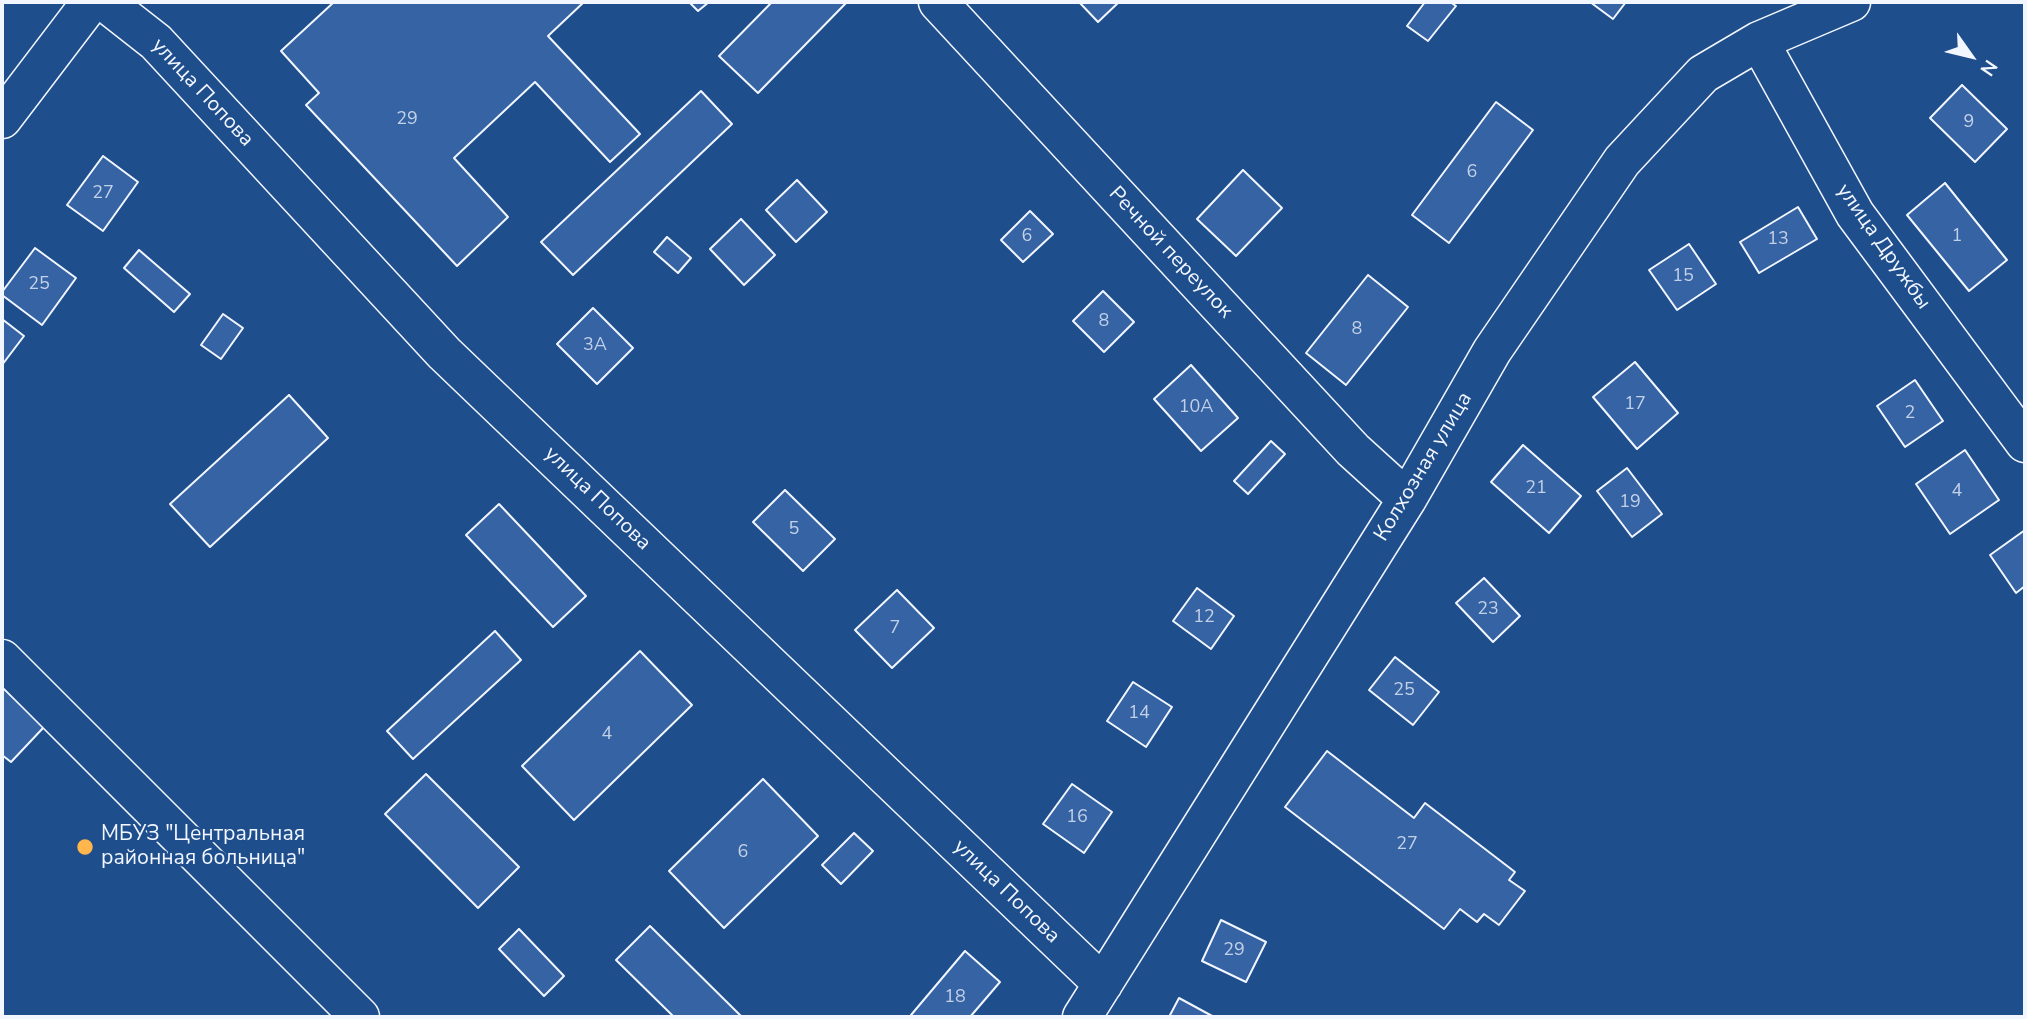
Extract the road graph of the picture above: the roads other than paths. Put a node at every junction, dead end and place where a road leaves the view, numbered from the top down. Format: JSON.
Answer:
{"nodes":[{"id":1,"x":91,"y":2,"type":"edge"},
{"id":2,"x":105,"y":2,"type":"edge"},
{"id":3,"x":938,"y":2,"type":"edge"},
{"id":4,"x":1851,"y":2,"type":"edge"},
{"id":5,"x":1759,"y":41,"type":"junction"},
{"id":6,"x":2,"y":119,"type":"edge"},
{"id":7,"x":2025,"y":443,"type":"edge"},
{"id":8,"x":1408,"y":499,"type":"junction"},
{"id":9,"x":2,"y":659,"type":"edge"},
{"id":10,"x":1103,"y":985,"type":"junction"},
{"id":11,"x":360,"y":1017,"type":"edge"},
{"id":12,"x":1082,"y":1017,"type":"edge"}],
"edges":[{"from":1,"to":6,"type":"street"},
{"from":2,"to":10,"type":"street","name":"улица Попова"},
{"from":3,"to":8,"type":"street","name":"Речной переулок"},
{"from":4,"to":5,"type":"street","name":"Колхозная улица"},
{"from":5,"to":7,"type":"street","name":"улица Дружбы"},
{"from":5,"to":8,"type":"street","name":"Колхозная улица"},
{"from":8,"to":10,"type":"street","name":"Колхозная улица"},
{"from":9,"to":11,"type":"street"},
{"from":10,"to":12,"type":"street","name":"Колхозная улица"}]}
